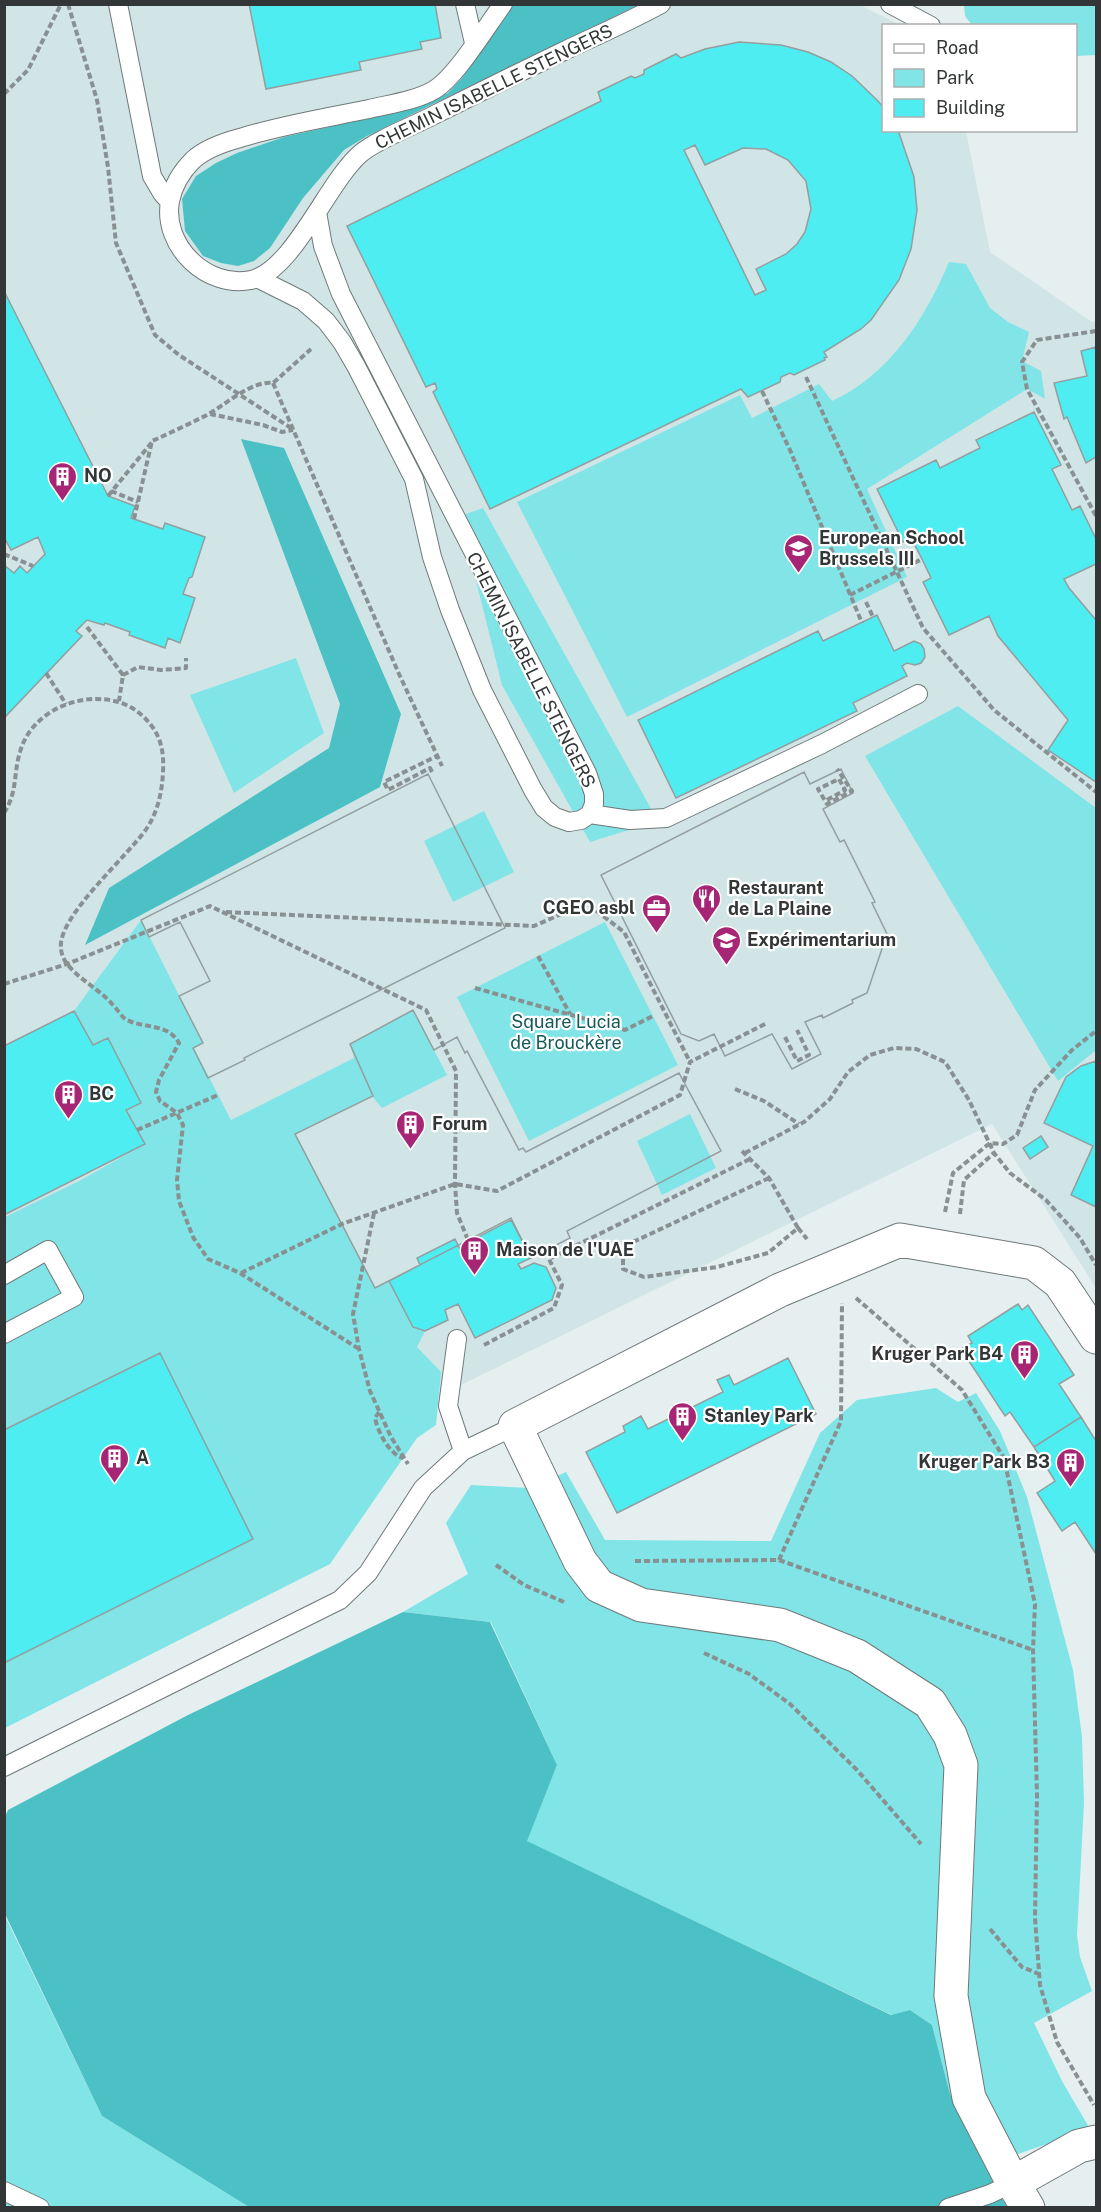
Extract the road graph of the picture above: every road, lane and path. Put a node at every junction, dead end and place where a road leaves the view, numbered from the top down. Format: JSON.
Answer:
{"nodes":[{"id":1,"x":60,"y":4,"type":"edge"},
{"id":2,"x":118,"y":4,"type":"edge"},
{"id":3,"x":465,"y":4,"type":"edge"},
{"id":4,"x":503,"y":4,"type":"edge"},
{"id":5,"x":661,"y":4,"type":"edge"},
{"id":6,"x":890,"y":4,"type":"edge"},
{"id":7,"x":927,"y":24,"type":"edge"},
{"id":8,"x":474,"y":43,"type":"junction"},
{"id":9,"x":4,"y":94,"type":"edge"},
{"id":10,"x":170,"y":202,"type":"junction"},
{"id":11,"x":317,"y":213,"type":"junction"},
{"id":12,"x":257,"y":278,"type":"junction"},
{"id":13,"x":1096,"y":331,"type":"edge"},
{"id":14,"x":314,"y":346,"type":"dead end"},
{"id":15,"x":806,"y":377,"type":"dead end"},
{"id":16,"x":273,"y":383,"type":"junction"},
{"id":17,"x":762,"y":391,"type":"dead end"},
{"id":18,"x":209,"y":414,"type":"junction"},
{"id":19,"x":294,"y":430,"type":"junction"},
{"id":20,"x":152,"y":441,"type":"junction"},
{"id":21,"x":111,"y":491,"type":"junction"},
{"id":22,"x":108,"y":495,"type":"dead end"},
{"id":23,"x":138,"y":502,"type":"junction"},
{"id":24,"x":1096,"y":516,"type":"edge"},
{"id":25,"x":134,"y":519,"type":"dead end"},
{"id":26,"x":4,"y":554,"type":"edge"},
{"id":27,"x":922,"y":559,"type":"dead end"},
{"id":28,"x":33,"y":566,"type":"dead end"},
{"id":29,"x":850,"y":595,"type":"junction"},
{"id":30,"x":866,"y":602,"type":"dead end"},
{"id":31,"x":873,"y":617,"type":"dead end"},
{"id":32,"x":862,"y":623,"type":"dead end"},
{"id":33,"x":87,"y":627,"type":"dead end"},
{"id":34,"x":186,"y":658,"type":"dead end"},
{"id":35,"x":46,"y":673,"type":"dead end"},
{"id":36,"x":123,"y":675,"type":"junction"},
{"id":37,"x":918,"y":694,"type":"dead end"},
{"id":38,"x":119,"y":701,"type":"junction"},
{"id":39,"x":66,"y":704,"type":"junction"},
{"id":40,"x":437,"y":756,"type":"junction"},
{"id":41,"x":442,"y":766,"type":"dead end"},
{"id":42,"x":838,"y":771,"type":"dead end"},
{"id":43,"x":432,"y":772,"type":"dead end"},
{"id":44,"x":1096,"y":792,"type":"edge"},
{"id":45,"x":826,"y":800,"type":"dead end"},
{"id":46,"x":4,"y":813,"type":"edge"},
{"id":47,"x":590,"y":814,"type":"junction"},
{"id":48,"x":222,"y":912,"type":"junction"},
{"id":49,"x":538,"y":956,"type":"dead end"},
{"id":50,"x":67,"y":964,"type":"junction"},
{"id":51,"x":4,"y":984,"type":"edge"},
{"id":52,"x":475,"y":988,"type":"dead end"},
{"id":53,"x":570,"y":1015,"type":"junction"},
{"id":54,"x":653,"y":1016,"type":"dead end"},
{"id":55,"x":766,"y":1023,"type":"dead end"},
{"id":56,"x":797,"y":1030,"type":"dead end"},
{"id":57,"x":1096,"y":1031,"type":"edge"},
{"id":58,"x":785,"y":1037,"type":"dead end"},
{"id":59,"x":690,"y":1062,"type":"junction"},
{"id":60,"x":735,"y":1089,"type":"dead end"},
{"id":61,"x":218,"y":1095,"type":"dead end"},
{"id":62,"x":177,"y":1113,"type":"junction"},
{"id":63,"x":800,"y":1125,"type":"junction"},
{"id":64,"x":137,"y":1130,"type":"dead end"},
{"id":65,"x":990,"y":1143,"type":"junction"},
{"id":66,"x":994,"y":1153,"type":"junction"},
{"id":67,"x":752,"y":1158,"type":"junction"},
{"id":68,"x":769,"y":1178,"type":"junction"},
{"id":69,"x":455,"y":1184,"type":"junction"},
{"id":70,"x":374,"y":1213,"type":"junction"},
{"id":71,"x":798,"y":1228,"type":"junction"},
{"id":72,"x":470,"y":1245,"type":"dead end"},
{"id":73,"x":947,"y":1249,"type":"junction"},
{"id":74,"x":1096,"y":1265,"type":"edge"},
{"id":75,"x":240,"y":1273,"type":"junction"},
{"id":76,"x":4,"y":1275,"type":"edge"},
{"id":77,"x":836,"y":1277,"type":"junction"},
{"id":78,"x":4,"y":1334,"type":"edge"},
{"id":79,"x":1096,"y":1337,"type":"edge"},
{"id":80,"x":457,"y":1339,"type":"dead end"},
{"id":81,"x":359,"y":1349,"type":"junction"},
{"id":82,"x":455,"y":1361,"type":"junction"},
{"id":83,"x":379,"y":1412,"type":"junction"},
{"id":84,"x":515,"y":1426,"type":"junction"},
{"id":85,"x":463,"y":1451,"type":"junction"},
{"id":86,"x":400,"y":1452,"type":"dead end"},
{"id":87,"x":404,"y":1458,"type":"dead end"},
{"id":88,"x":779,"y":1560,"type":"junction"},
{"id":89,"x":580,"y":1561,"type":"junction"},
{"id":90,"x":1033,"y":1650,"type":"junction"},
{"id":91,"x":701,"y":1652,"type":"dead end"},
{"id":92,"x":4,"y":1767,"type":"edge"},
{"id":93,"x":956,"y":1891,"type":"junction"},
{"id":94,"x":1039,"y":1974,"type":"junction"},
{"id":95,"x":1096,"y":2110,"type":"edge"},
{"id":96,"x":1096,"y":2142,"type":"edge"},
{"id":97,"x":4,"y":2191,"type":"edge"},
{"id":98,"x":1021,"y":2195,"type":"edge"},
{"id":99,"x":40,"y":2208,"type":"edge"},
{"id":100,"x":948,"y":2208,"type":"edge"}],
"edges":[{"from":1,"to":9,"type":"path"},
{"from":2,"to":10,"type":"lane"},
{"from":3,"to":8,"type":"lane"},
{"from":4,"to":8,"type":"lane","name":"CHEMIN ISABELLE STENGERS"},
{"from":5,"to":11,"type":"lane","name":"CHEMIN ISABELLE STENGERS"},
{"from":6,"to":7,"type":"lane"},
{"from":8,"to":10,"type":"lane","name":"CHEMIN ISABELLE STENGERS"},
{"from":10,"to":12,"type":"lane","name":"CHEMIN ISABELLE STENGERS"},
{"from":11,"to":12,"type":"lane","name":"CHEMIN ISABELLE STENGERS"},
{"from":11,"to":47,"type":"lane","name":"CHEMIN ISABELLE STENGERS"},
{"from":12,"to":47,"type":"lane","name":"CHEMIN ISABELLE STENGERS"},
{"from":13,"to":24,"type":"path"},
{"from":14,"to":16,"type":"path"},
{"from":15,"to":44,"type":"path"},
{"from":16,"to":18,"type":"path"},
{"from":16,"to":19,"type":"path"},
{"from":17,"to":29,"type":"path"},
{"from":18,"to":19,"type":"path"},
{"from":18,"to":20,"type":"path"},
{"from":19,"to":40,"type":"path"},
{"from":20,"to":21,"type":"path"},
{"from":20,"to":23,"type":"path"},
{"from":21,"to":22,"type":"path"},
{"from":21,"to":23,"type":"path"},
{"from":23,"to":25,"type":"path"},
{"from":26,"to":28,"type":"path"},
{"from":27,"to":29,"type":"path","bridge":true},
{"from":29,"to":32,"type":"path"},
{"from":30,"to":31,"type":"path"},
{"from":33,"to":36,"type":"path"},
{"from":34,"to":36,"type":"path"},
{"from":35,"to":39,"type":"path"},
{"from":36,"to":38,"type":"path"},
{"from":37,"to":47,"type":"lane"},
{"from":38,"to":39,"type":"path"},
{"from":38,"to":50,"type":"path"},
{"from":39,"to":46,"type":"path"},
{"from":40,"to":41,"type":"path"},
{"from":40,"to":43,"type":"path"},
{"from":42,"to":45,"type":"path"},
{"from":48,"to":50,"type":"path"},
{"from":48,"to":59,"type":"path"},
{"from":48,"to":69,"type":"path"},
{"from":49,"to":53,"type":"path"},
{"from":50,"to":51,"type":"path"},
{"from":50,"to":62,"type":"path"},
{"from":52,"to":53,"type":"path"},
{"from":53,"to":54,"type":"path"},
{"from":55,"to":59,"type":"path"},
{"from":56,"to":58,"type":"path"},
{"from":57,"to":65,"type":"path"},
{"from":59,"to":69,"type":"path"},
{"from":60,"to":63,"type":"path"},
{"from":61,"to":62,"type":"path"},
{"from":62,"to":64,"type":"path"},
{"from":62,"to":75,"type":"path"},
{"from":63,"to":65,"type":"path"},
{"from":63,"to":67,"type":"path"},
{"from":65,"to":66,"type":"path"},
{"from":65,"to":73,"type":"path"},
{"from":66,"to":73,"type":"path"},
{"from":66,"to":74,"type":"path"},
{"from":67,"to":68,"type":"path"},
{"from":67,"to":82,"type":"path"},
{"from":68,"to":71,"type":"path"},
{"from":68,"to":71,"type":"path"},
{"from":69,"to":70,"type":"path"},
{"from":69,"to":72,"type":"path"},
{"from":70,"to":75,"type":"path"},
{"from":70,"to":81,"type":"path"},
{"from":71,"to":77,"type":"path"},
{"from":73,"to":77,"type":"street"},
{"from":73,"to":79,"type":"street"},
{"from":75,"to":81,"type":"path"},
{"from":76,"to":78,"type":"lane"},
{"from":77,"to":84,"type":"street"},
{"from":77,"to":88,"type":"path"},
{"from":77,"to":90,"type":"path"},
{"from":80,"to":82,"type":"lane"},
{"from":81,"to":83,"type":"path"},
{"from":82,"to":85,"type":"lane"},
{"from":83,"to":86,"type":"path"},
{"from":83,"to":87,"type":"path"},
{"from":84,"to":85,"type":"lane"},
{"from":84,"to":89,"type":"street"},
{"from":85,"to":92,"type":"lane"},
{"from":88,"to":89,"type":"path"},
{"from":88,"to":90,"type":"path"},
{"from":89,"to":93,"type":"street"},
{"from":90,"to":94,"type":"path"},
{"from":91,"to":93,"type":"path"},
{"from":93,"to":94,"type":"path"},
{"from":93,"to":98,"type":"street"},
{"from":94,"to":95,"type":"path"},
{"from":96,"to":98,"type":"street"},
{"from":97,"to":99,"type":"lane"},
{"from":98,"to":100,"type":"lane"}]}
